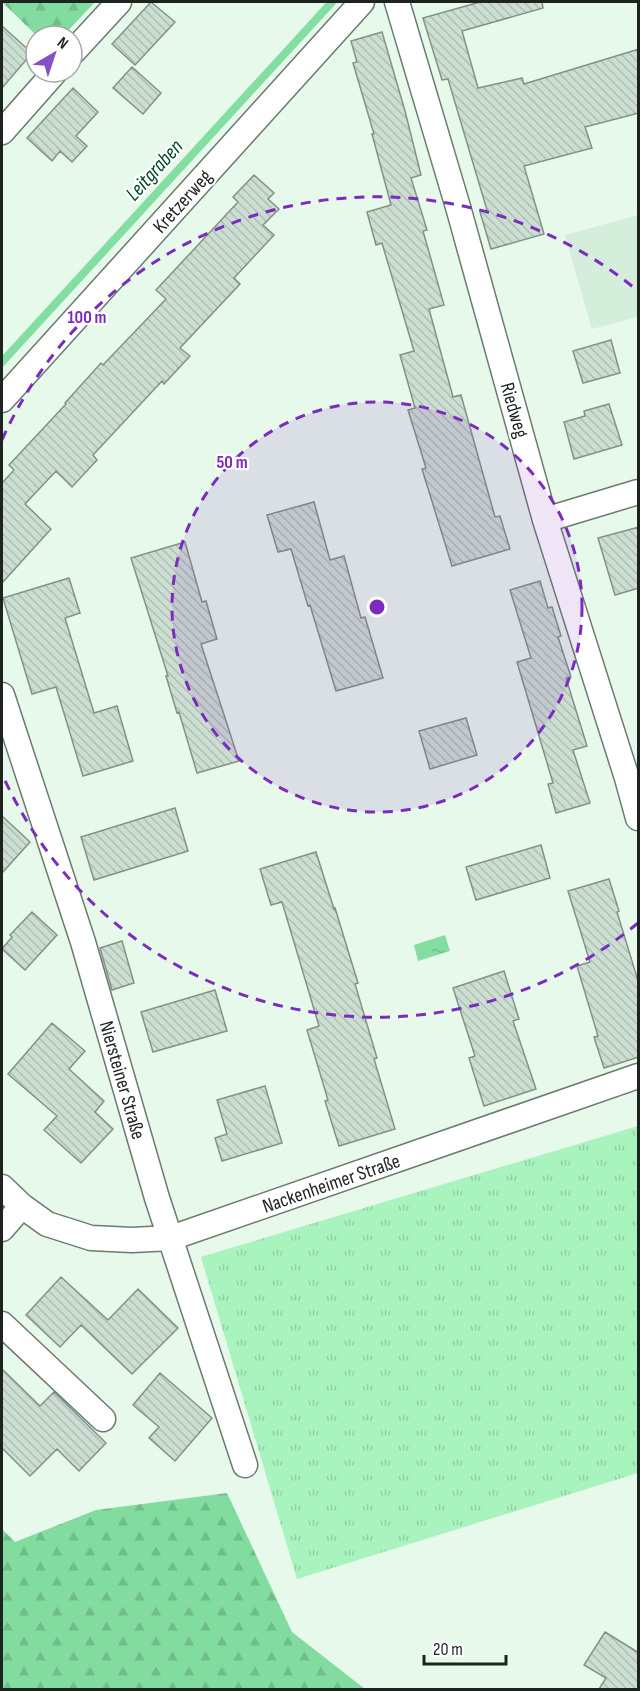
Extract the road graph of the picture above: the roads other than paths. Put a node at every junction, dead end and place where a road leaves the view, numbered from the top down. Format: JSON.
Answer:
{"nodes":[{"id":1,"x":119,"y":2,"type":"edge"},
{"id":2,"x":362,"y":2,"type":"edge"},
{"id":3,"x":397,"y":2,"type":"edge"},
{"id":4,"x":84,"y":40,"type":"edge"},
{"id":5,"x":44,"y":84,"type":"edge"},
{"id":6,"x":2,"y":132,"type":"edge"},
{"id":7,"x":2,"y":400,"type":"edge"},
{"id":8,"x":639,"y":492,"type":"edge"},
{"id":9,"x":545,"y":520,"type":"junction"},
{"id":10,"x":2,"y":695,"type":"edge"},
{"id":11,"x":633,"y":776,"type":"edge"},
{"id":12,"x":639,"y":818,"type":"edge"},
{"id":13,"x":639,"y":1076,"type":"edge"},
{"id":14,"x":2,"y":1187,"type":"edge"},
{"id":15,"x":22,"y":1206,"type":"junction"},
{"id":16,"x":2,"y":1229,"type":"edge"},
{"id":17,"x":171,"y":1238,"type":"junction"},
{"id":18,"x":2,"y":1324,"type":"edge"},
{"id":19,"x":103,"y":1419,"type":"dead end"},
{"id":20,"x":245,"y":1465,"type":"dead end"}],
"edges":[{"from":1,"to":4,"type":"street"},
{"from":2,"to":7,"type":"street","name":"Kretzerweg"},
{"from":3,"to":9,"type":"street","name":"Riedweg"},
{"from":5,"to":6,"type":"street"},
{"from":8,"to":9,"type":"street"},
{"from":9,"to":11,"type":"street","name":"Riedweg"},
{"from":10,"to":17,"type":"street","name":"Niersteiner Straße"},
{"from":11,"to":12,"type":"street","name":"Riedweg"},
{"from":13,"to":17,"type":"street","name":"Nackenheimer Straße"},
{"from":14,"to":15,"type":"street","name":"Nackenheimer Straße"},
{"from":15,"to":16,"type":"street"},
{"from":15,"to":17,"type":"street","name":"Nackenheimer Straße"},
{"from":17,"to":20,"type":"street","name":"Niersteiner Straße"},
{"from":18,"to":19,"type":"street"}]}
